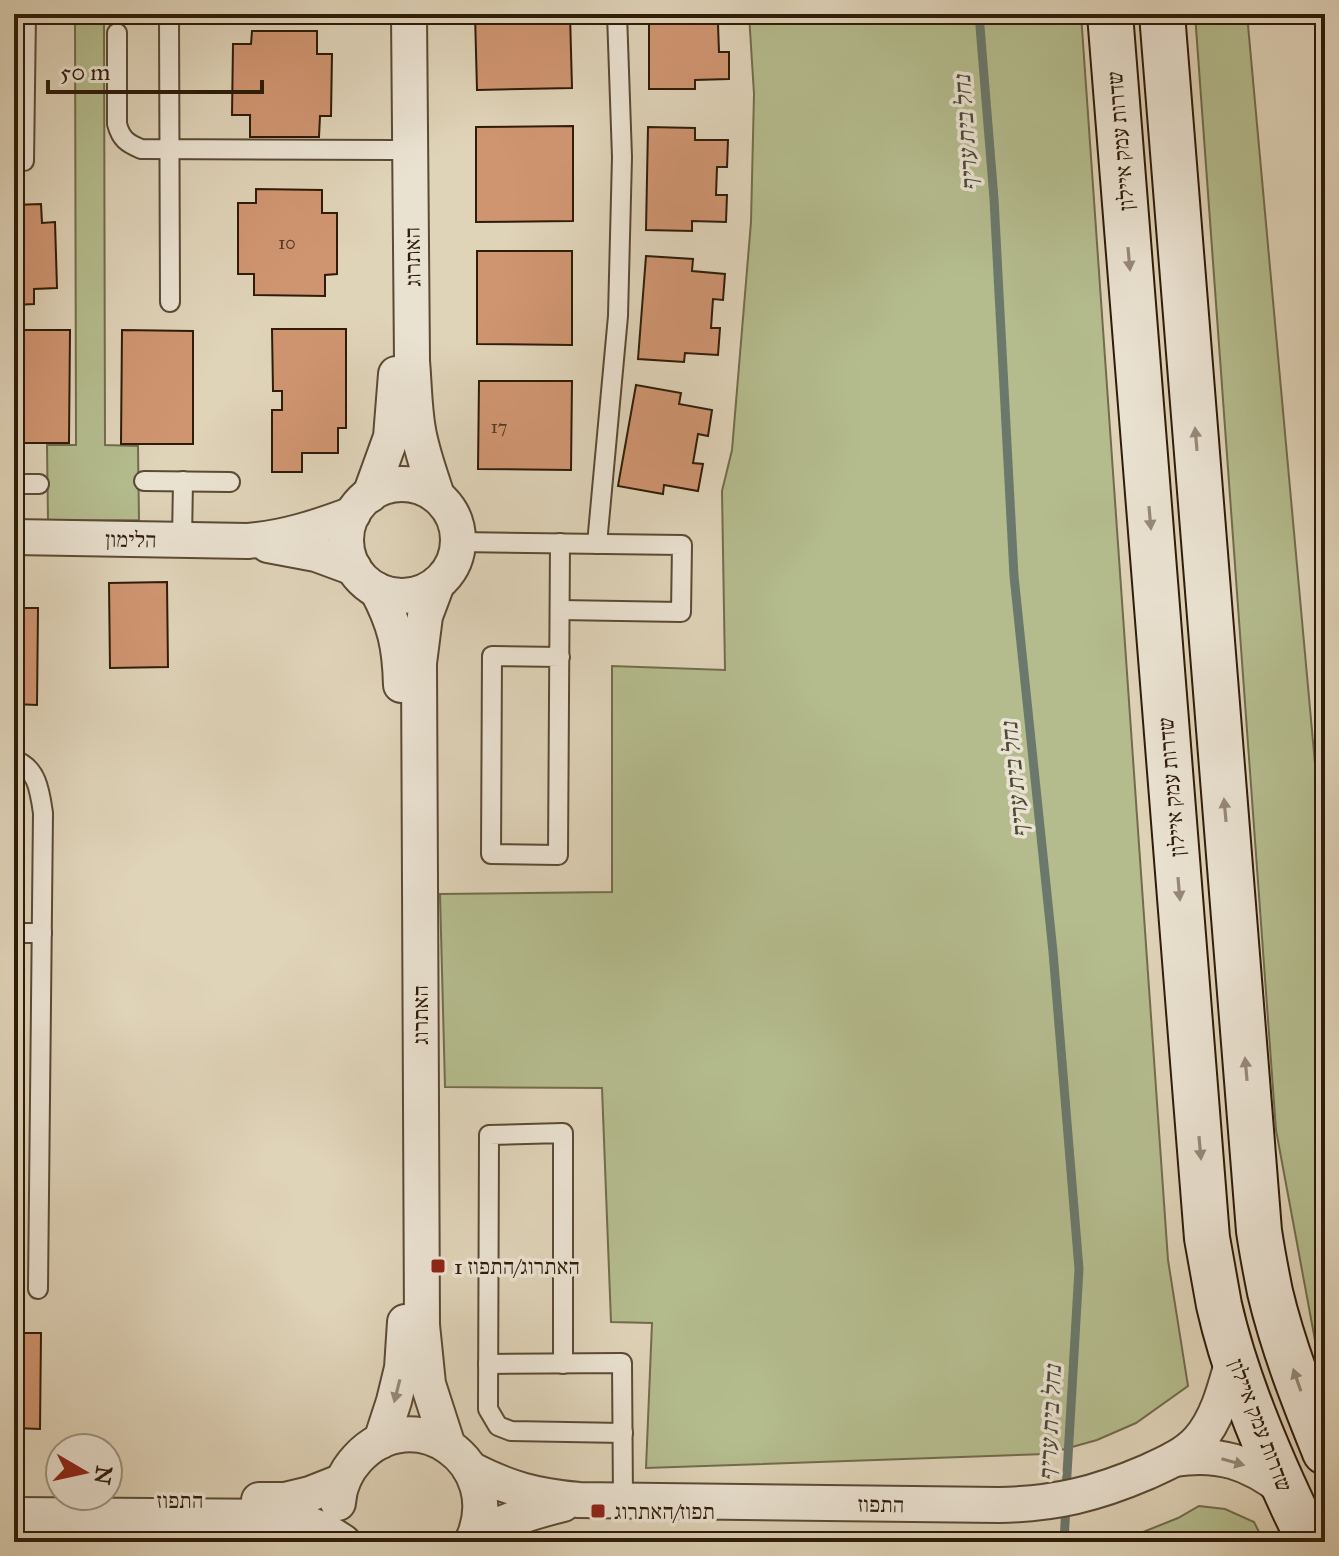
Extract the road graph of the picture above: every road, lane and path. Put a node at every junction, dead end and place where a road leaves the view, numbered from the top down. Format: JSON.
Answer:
{"nodes":[{"id":1,"x":26,"y":14,"type":"edge"},
{"id":2,"x":169,"y":14,"type":"edge"},
{"id":3,"x":392,"y":14,"type":"edge"},
{"id":4,"x":409,"y":14,"type":"edge"},
{"id":5,"x":617,"y":14,"type":"edge"},
{"id":6,"x":1110,"y":14,"type":"edge"},
{"id":7,"x":1162,"y":14,"type":"edge"},
{"id":8,"x":117,"y":33,"type":"dead end"},
{"id":9,"x":20,"y":37,"type":"edge"},
{"id":10,"x":170,"y":149,"type":"junction"},
{"id":11,"x":394,"y":150,"type":"junction"},
{"id":12,"x":24,"y":161,"type":"dead end"},
{"id":13,"x":170,"y":302,"type":"dead end"},
{"id":14,"x":144,"y":481,"type":"dead end"},
{"id":15,"x":183,"y":481,"type":"junction"},
{"id":16,"x":230,"y":482,"type":"dead end"},
{"id":17,"x":14,"y":484,"type":"edge"},
{"id":18,"x":39,"y":484,"type":"dead end"},
{"id":19,"x":437,"y":496,"type":"junction"},
{"id":20,"x":362,"y":504,"type":"junction"},
{"id":21,"x":14,"y":537,"type":"edge"},
{"id":22,"x":182,"y":540,"type":"junction"},
{"id":23,"x":248,"y":541,"type":"junction"},
{"id":24,"x":458,"y":542,"type":"junction"},
{"id":25,"x":560,"y":543,"type":"junction"},
{"id":26,"x":597,"y":544,"type":"junction"},
{"id":27,"x":366,"y":579,"type":"junction"},
{"id":28,"x":437,"y":584,"type":"junction"},
{"id":29,"x":560,"y":610,"type":"junction"},
{"id":30,"x":560,"y":657,"type":"junction"},
{"id":31,"x":14,"y":760,"type":"edge"},
{"id":32,"x":14,"y":933,"type":"edge"},
{"id":33,"x":42,"y":933,"type":"junction"},
{"id":34,"x":38,"y":1289,"type":"dead end"},
{"id":35,"x":1234,"y":1356,"type":"junction"},
{"id":36,"x":488,"y":1364,"type":"junction"},
{"id":37,"x":563,"y":1364,"type":"junction"},
{"id":38,"x":623,"y":1433,"type":"junction"},
{"id":39,"x":381,"y":1441,"type":"junction"},
{"id":40,"x":1325,"y":1452,"type":"edge"},
{"id":41,"x":459,"y":1458,"type":"junction"},
{"id":42,"x":1168,"y":1462,"type":"junction"},
{"id":43,"x":343,"y":1481,"type":"junction"},
{"id":44,"x":1285,"y":1490,"type":"junction"},
{"id":45,"x":14,"y":1500,"type":"edge"},
{"id":46,"x":579,"y":1500,"type":"junction"},
{"id":47,"x":623,"y":1500,"type":"junction"},
{"id":48,"x":14,"y":1515,"type":"edge"},
{"id":49,"x":185,"y":1529,"type":"edge"},
{"id":50,"x":473,"y":1540,"type":"edge"},
{"id":51,"x":345,"y":1542,"type":"edge"},
{"id":52,"x":1310,"y":1542,"type":"edge"}],
"edges":[{"from":1,"to":9,"type":"lane"},
{"from":2,"to":10,"type":"lane"},
{"from":3,"to":11,"type":"street","name":"האתרוג"},
{"from":4,"to":19,"type":"street","name":"האתרוג"},
{"from":5,"to":26,"type":"lane"},
{"from":6,"to":35,"type":"main road","name":"שדרות עמק איילון","one_way":true},
{"from":40,"to":7,"type":"main road","one_way":true},
{"from":8,"to":10,"type":"lane"},
{"from":9,"to":12,"type":"lane"},
{"from":10,"to":11,"type":"lane"},
{"from":10,"to":13,"type":"lane"},
{"from":11,"to":20,"type":"street","name":"האתרוג"},
{"from":14,"to":15,"type":"lane"},
{"from":15,"to":16,"type":"lane"},
{"from":15,"to":22,"type":"lane"},
{"from":17,"to":18,"type":"lane"},
{"from":19,"to":20,"type":"street"},
{"from":19,"to":24,"type":"street"},
{"from":20,"to":23,"type":"street","name":"הלימון"},
{"from":20,"to":27,"type":"street"},
{"from":21,"to":22,"type":"street","name":"הלימון"},
{"from":22,"to":23,"type":"street","name":"הלימון"},
{"from":23,"to":27,"type":"street","name":"הלימון"},
{"from":24,"to":25,"type":"lane"},
{"from":24,"to":28,"type":"street"},
{"from":25,"to":26,"type":"lane"},
{"from":25,"to":29,"type":"lane"},
{"from":26,"to":29,"type":"lane"},
{"from":27,"to":28,"type":"street"},
{"from":27,"to":39,"type":"street","name":"האתרוג","one_way":true},
{"from":28,"to":41,"type":"street","name":"האתרוג"},
{"from":29,"to":30,"type":"lane"},
{"from":30,"to":30,"type":"lane"},
{"from":31,"to":33,"type":"lane"},
{"from":32,"to":33,"type":"lane"},
{"from":33,"to":34,"type":"lane"},
{"from":35,"to":42,"type":"street","name":"התפוז"},
{"from":35,"to":44,"type":"main road","name":"שדרות עמק איילון"},
{"from":36,"to":37,"type":"lane"},
{"from":36,"to":37,"type":"lane"},
{"from":36,"to":38,"type":"lane"},
{"from":37,"to":38,"type":"lane"},
{"from":38,"to":47,"type":"lane"},
{"from":39,"to":41,"type":"street","name":"התפוז"},
{"from":39,"to":43,"type":"street"},
{"from":41,"to":46,"type":"street","name":"התפוז"},
{"from":41,"to":50,"type":"street","name":"האתרוג"},
{"from":42,"to":44,"type":"street","name":"התפוז","one_way":true},
{"from":42,"to":47,"type":"street","name":"התפוז"},
{"from":43,"to":45,"type":"street","name":"התפוז"},
{"from":43,"to":51,"type":"street"},
{"from":44,"to":52,"type":"main road","name":"שדרות עמק איילון"},
{"from":46,"to":47,"type":"street","name":"התפוז"},
{"from":46,"to":50,"type":"street","name":"התפוז"},
{"from":48,"to":49,"type":"street","name":"התפוז"},
{"from":49,"to":51,"type":"street","name":"התפוז"}]}
